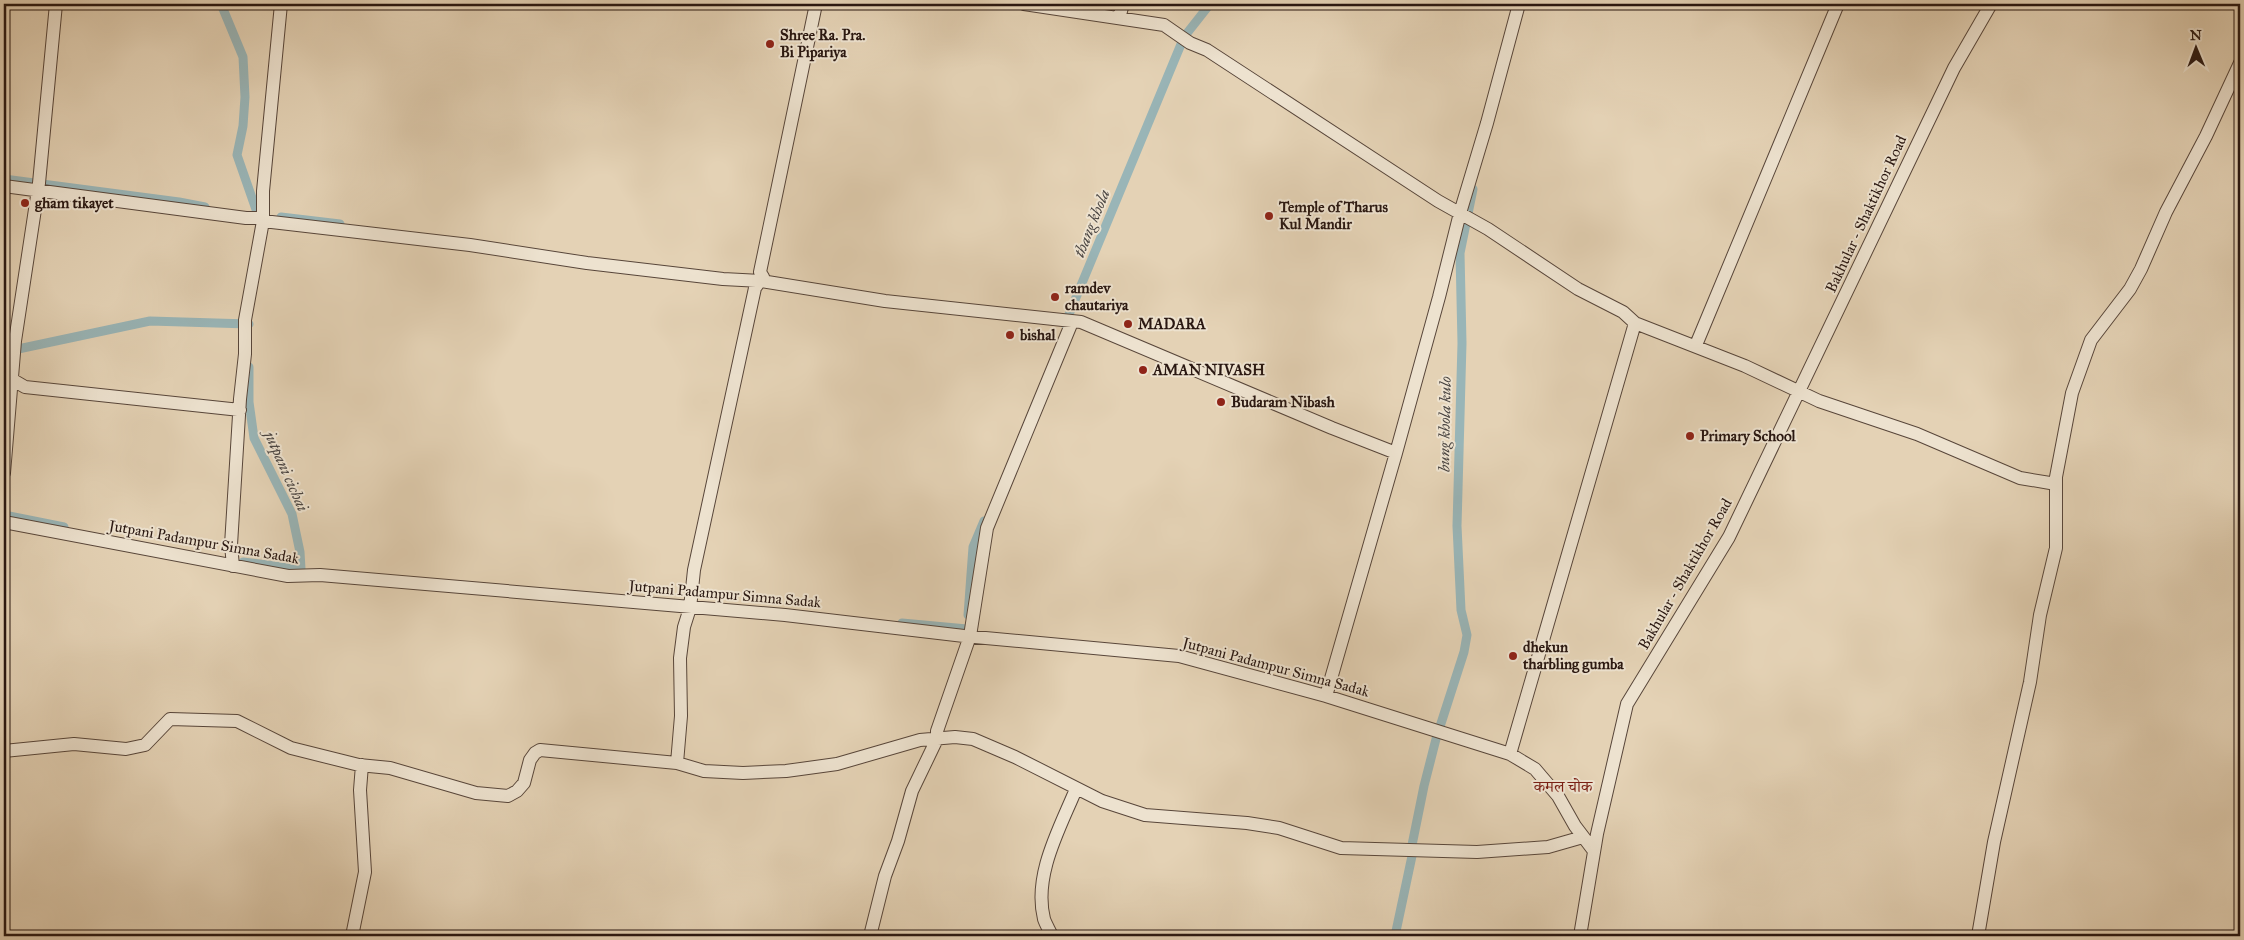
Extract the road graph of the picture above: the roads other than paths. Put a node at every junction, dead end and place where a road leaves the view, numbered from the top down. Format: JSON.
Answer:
{"nodes":[{"id":1,"x":56,"y":4,"type":"edge"},
{"id":2,"x":281,"y":4,"type":"edge"},
{"id":3,"x":816,"y":4,"type":"edge"},
{"id":4,"x":1024,"y":4,"type":"edge"},
{"id":5,"x":1124,"y":4,"type":"edge"},
{"id":6,"x":1519,"y":4,"type":"edge"},
{"id":7,"x":1838,"y":4,"type":"edge"},
{"id":8,"x":1991,"y":4,"type":"edge"},
{"id":9,"x":1119,"y":18,"type":"junction"},
{"id":10,"x":2240,"y":64,"type":"edge"},
{"id":11,"x":4,"y":186,"type":"edge"},
{"id":12,"x":37,"y":190,"type":"junction"},
{"id":13,"x":1465,"y":215,"type":"junction"},
{"id":14,"x":263,"y":217,"type":"junction"},
{"id":15,"x":761,"y":279,"type":"junction"},
{"id":16,"x":1066,"y":321,"type":"junction"},
{"id":17,"x":1635,"y":323,"type":"junction"},
{"id":18,"x":1696,"y":345,"type":"junction"},
{"id":19,"x":13,"y":380,"type":"junction"},
{"id":20,"x":1799,"y":393,"type":"junction"},
{"id":21,"x":240,"y":410,"type":"junction"},
{"id":22,"x":1396,"y":453,"type":"junction"},
{"id":23,"x":4,"y":473,"type":"edge"},
{"id":24,"x":2056,"y":484,"type":"junction"},
{"id":25,"x":4,"y":519,"type":"edge"},
{"id":26,"x":233,"y":566,"type":"junction"},
{"id":27,"x":691,"y":602,"type":"junction"},
{"id":28,"x":970,"y":636,"type":"junction"},
{"id":29,"x":1326,"y":696,"type":"junction"},
{"id":30,"x":936,"y":739,"type":"junction"},
{"id":31,"x":4,"y":751,"type":"edge"},
{"id":32,"x":1510,"y":754,"type":"junction"},
{"id":33,"x":677,"y":763,"type":"junction"},
{"id":34,"x":362,"y":765,"type":"junction"},
{"id":35,"x":1076,"y":789,"type":"junction"},
{"id":36,"x":1583,"y":837,"type":"junction"},
{"id":37,"x":1594,"y":851,"type":"junction"},
{"id":38,"x":352,"y":936,"type":"edge"},
{"id":39,"x":870,"y":936,"type":"edge"},
{"id":40,"x":1052,"y":936,"type":"edge"},
{"id":41,"x":1580,"y":936,"type":"edge"},
{"id":42,"x":1978,"y":936,"type":"edge"}],
"edges":[{"from":1,"to":12,"type":"street"},
{"from":2,"to":14,"type":"street"},
{"from":3,"to":15,"type":"street"},
{"from":4,"to":9,"type":"street"},
{"from":5,"to":9,"type":"street"},
{"from":6,"to":13,"type":"street"},
{"from":7,"to":18,"type":"street"},
{"from":8,"to":20,"type":"street","name":"Bakhular - Shaktikhor Road"},
{"from":9,"to":13,"type":"street"},
{"from":10,"to":24,"type":"street"},
{"from":11,"to":12,"type":"street"},
{"from":12,"to":14,"type":"street"},
{"from":12,"to":19,"type":"street"},
{"from":13,"to":17,"type":"street"},
{"from":13,"to":22,"type":"street"},
{"from":14,"to":15,"type":"street"},
{"from":14,"to":21,"type":"street"},
{"from":15,"to":16,"type":"street"},
{"from":15,"to":27,"type":"street"},
{"from":16,"to":22,"type":"street"},
{"from":16,"to":28,"type":"street"},
{"from":17,"to":18,"type":"street"},
{"from":17,"to":32,"type":"street"},
{"from":18,"to":20,"type":"street"},
{"from":19,"to":21,"type":"street"},
{"from":19,"to":23,"type":"street"},
{"from":20,"to":24,"type":"street"},
{"from":20,"to":37,"type":"street","name":"Bakhular - Shaktikhor Road"},
{"from":21,"to":26,"type":"street"},
{"from":22,"to":29,"type":"street"},
{"from":24,"to":42,"type":"street"},
{"from":25,"to":26,"type":"street","name":"Jutpani Padampur Simna Sadak"},
{"from":26,"to":27,"type":"street","name":"Jutpani Padampur Simna Sadak"},
{"from":27,"to":28,"type":"street","name":"Jutpani Padampur Simna Sadak"},
{"from":27,"to":33,"type":"street"},
{"from":28,"to":29,"type":"street","name":"Jutpani Padampur Simna Sadak"},
{"from":28,"to":30,"type":"street"},
{"from":29,"to":32,"type":"street","name":"Jutpani Padampur Simna Sadak"},
{"from":30,"to":33,"type":"street"},
{"from":30,"to":35,"type":"street"},
{"from":30,"to":39,"type":"street"},
{"from":31,"to":34,"type":"street"},
{"from":32,"to":36,"type":"street","name":"Jutpani Padampur Simna Sadak"},
{"from":33,"to":34,"type":"street"},
{"from":34,"to":38,"type":"street"},
{"from":35,"to":36,"type":"street"},
{"from":35,"to":40,"type":"street"},
{"from":36,"to":37,"type":"street","name":"Jutpani Padampur Simna Sadak"},
{"from":37,"to":41,"type":"street","name":"Bakhular - Shaktikhor Road"}]}
